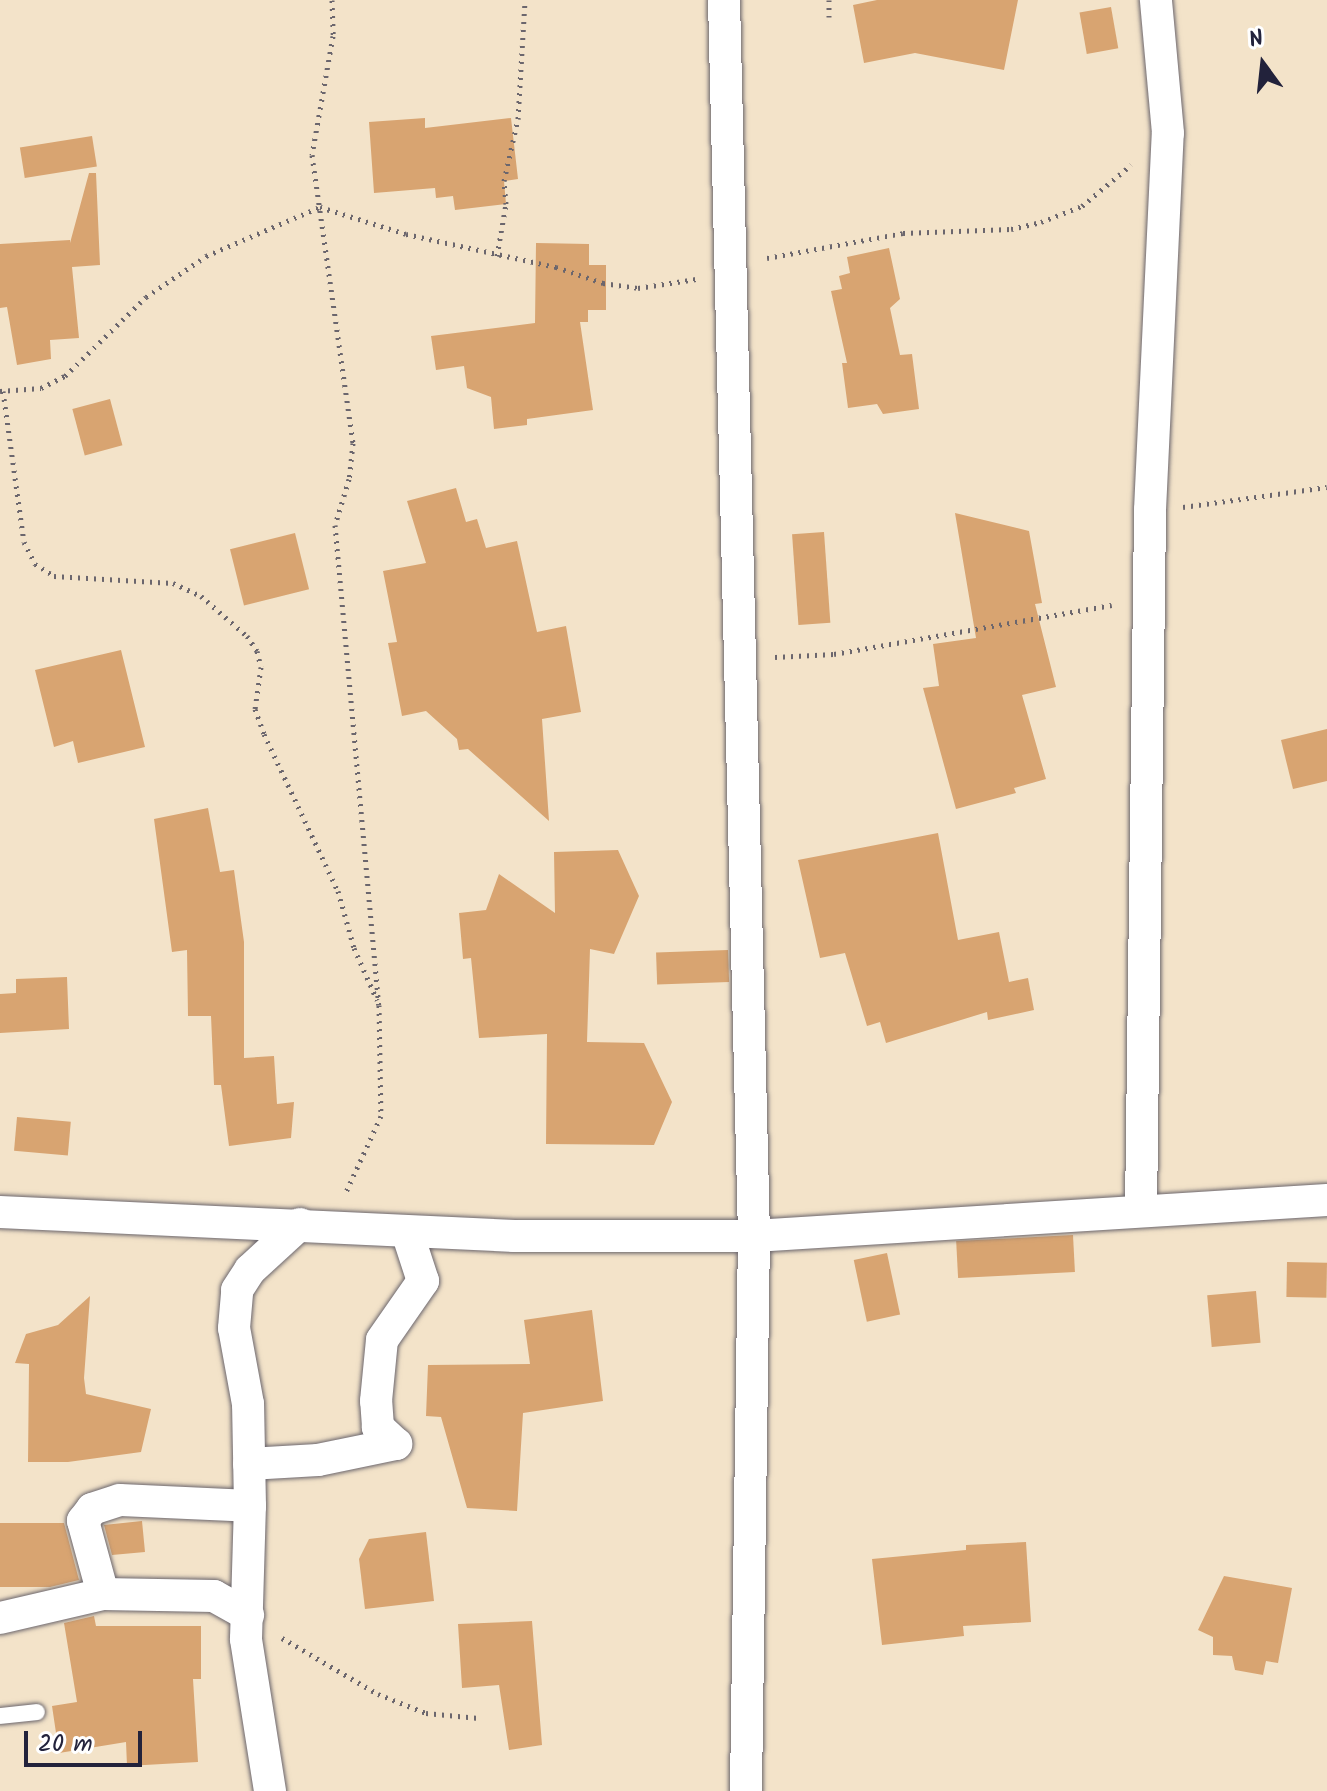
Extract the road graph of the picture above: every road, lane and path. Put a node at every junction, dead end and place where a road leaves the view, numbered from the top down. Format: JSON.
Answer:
{"nodes":[{"id":1,"x":332,"y":0,"type":"edge"},
{"id":2,"x":525,"y":0,"type":"edge"},
{"id":3,"x":724,"y":0,"type":"edge"},
{"id":4,"x":829,"y":0,"type":"edge"},
{"id":5,"x":1156,"y":0,"type":"edge"},
{"id":6,"x":829,"y":17,"type":"dead end"},
{"id":7,"x":1168,"y":133,"type":"junction"},
{"id":8,"x":320,"y":207,"type":"junction"},
{"id":9,"x":497,"y":256,"type":"junction"},
{"id":10,"x":733,"y":271,"type":"junction"},
{"id":11,"x":1,"y":391,"type":"edge"},
{"id":12,"x":1327,"y":487,"type":"edge"},
{"id":13,"x":1150,"y":510,"type":"junction"},
{"id":14,"x":1149,"y":600,"type":"junction"},
{"id":15,"x":742,"y":659,"type":"junction"},
{"id":16,"x":379,"y":1005,"type":"junction"},
{"id":17,"x":1327,"y":1200,"type":"edge"},
{"id":18,"x":1141,"y":1211,"type":"junction"},
{"id":19,"x":0,"y":1212,"type":"edge"},
{"id":20,"x":316,"y":1225,"type":"junction"},
{"id":21,"x":407,"y":1232,"type":"junction"},
{"id":22,"x":754,"y":1236,"type":"junction"},
{"id":23,"x":249,"y":1464,"type":"junction"},
{"id":24,"x":250,"y":1506,"type":"junction"},
{"id":25,"x":103,"y":1594,"type":"junction"},
{"id":26,"x":248,"y":1615,"type":"junction"},
{"id":27,"x":0,"y":1618,"type":"edge"},
{"id":28,"x":37,"y":1712,"type":"dead end"},
{"id":29,"x":0,"y":1716,"type":"edge"},
{"id":30,"x":479,"y":1718,"type":"dead end"},
{"id":31,"x":270,"y":1791,"type":"edge"},
{"id":32,"x":746,"y":1791,"type":"edge"}],
"edges":[{"from":1,"to":8,"type":"path"},
{"from":2,"to":9,"type":"path"},
{"from":3,"to":10,"type":"street"},
{"from":4,"to":6,"type":"path"},
{"from":5,"to":7,"type":"street"},
{"from":7,"to":10,"type":"path"},
{"from":7,"to":13,"type":"street"},
{"from":8,"to":9,"type":"path"},
{"from":8,"to":11,"type":"path"},
{"from":8,"to":16,"type":"path"},
{"from":9,"to":10,"type":"path"},
{"from":10,"to":15,"type":"street"},
{"from":11,"to":16,"type":"path"},
{"from":12,"to":13,"type":"path"},
{"from":13,"to":14,"type":"street"},
{"from":14,"to":15,"type":"path"},
{"from":14,"to":18,"type":"street"},
{"from":15,"to":22,"type":"street"},
{"from":16,"to":20,"type":"path"},
{"from":17,"to":18,"type":"street"},
{"from":18,"to":22,"type":"street"},
{"from":19,"to":20,"type":"street"},
{"from":20,"to":21,"type":"street"},
{"from":20,"to":23,"type":"street"},
{"from":21,"to":22,"type":"street"},
{"from":21,"to":23,"type":"street"},
{"from":22,"to":32,"type":"street"},
{"from":23,"to":24,"type":"street"},
{"from":24,"to":25,"type":"street"},
{"from":24,"to":26,"type":"street"},
{"from":25,"to":26,"type":"street"},
{"from":25,"to":27,"type":"street"},
{"from":26,"to":30,"type":"path"},
{"from":26,"to":31,"type":"street"},
{"from":28,"to":29,"type":"lane"}]}
